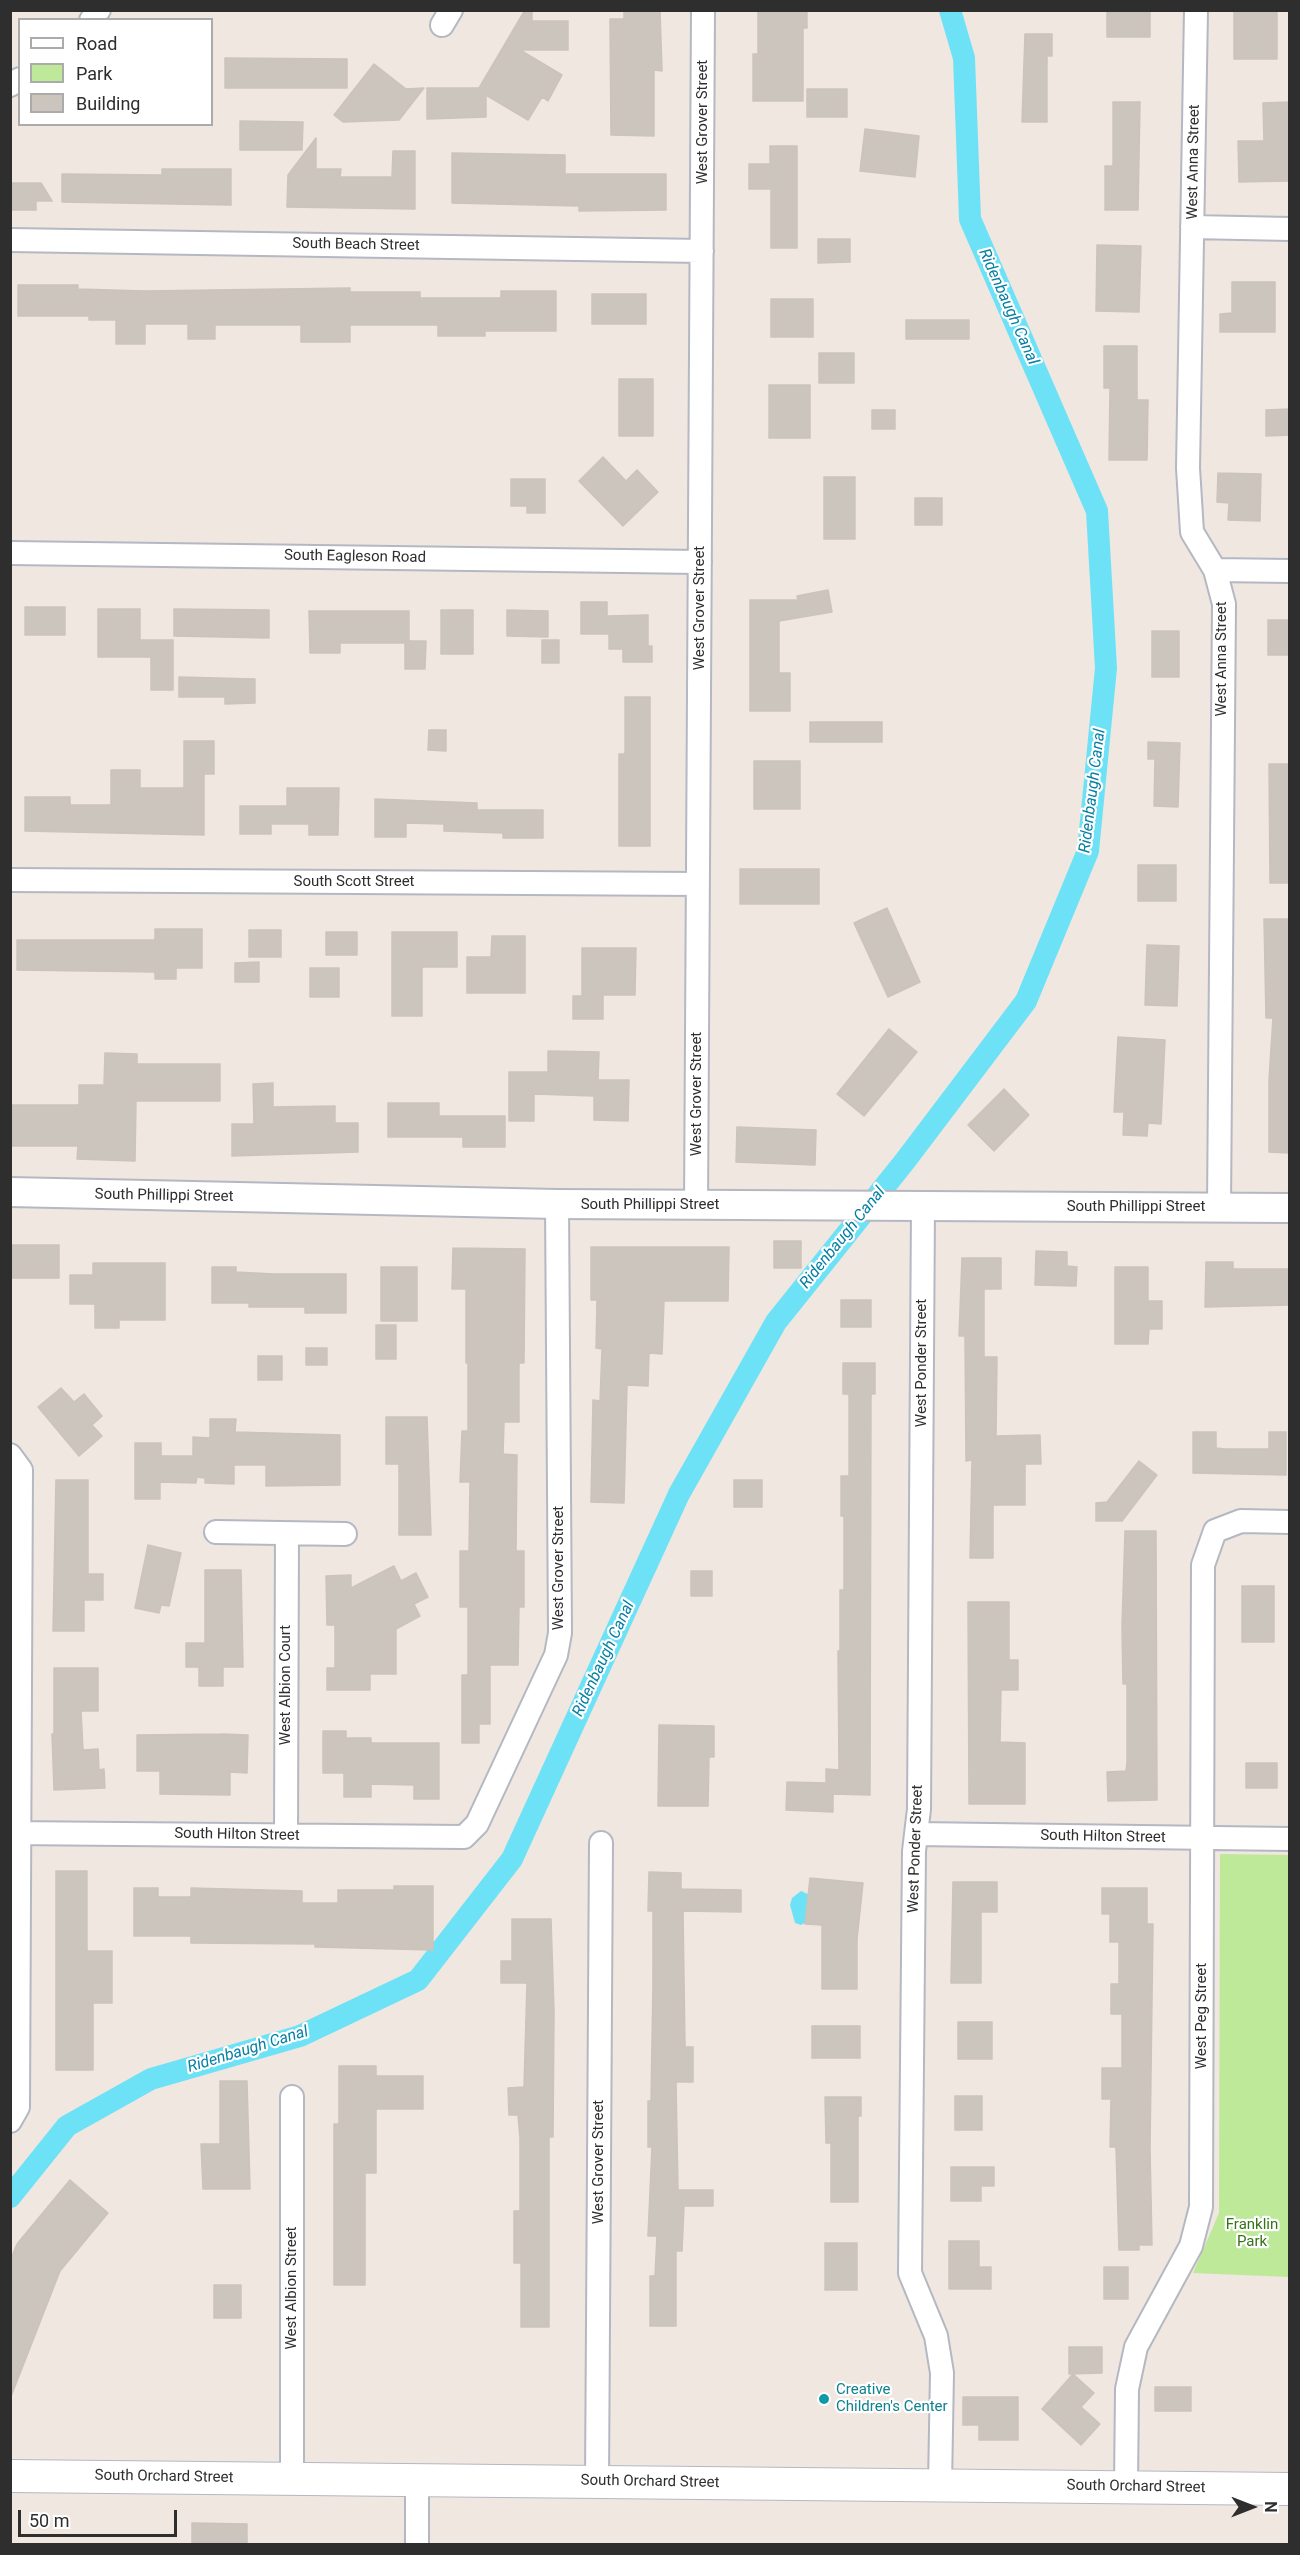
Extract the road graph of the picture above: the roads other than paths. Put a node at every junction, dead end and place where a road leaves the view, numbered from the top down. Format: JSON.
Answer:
{"nodes":[{"id":1,"x":703,"y":10,"type":"edge"},
{"id":2,"x":1196,"y":10,"type":"edge"},
{"id":3,"x":1192,"y":227,"type":"junction"},
{"id":4,"x":1290,"y":229,"type":"edge"},
{"id":5,"x":10,"y":240,"type":"edge"},
{"id":6,"x":702,"y":251,"type":"junction"},
{"id":7,"x":10,"y":552,"type":"edge"},
{"id":8,"x":700,"y":562,"type":"junction"},
{"id":9,"x":1215,"y":570,"type":"junction"},
{"id":10,"x":1290,"y":571,"type":"edge"},
{"id":11,"x":10,"y":880,"type":"edge"},
{"id":12,"x":698,"y":884,"type":"junction"},
{"id":13,"x":10,"y":1192,"type":"edge"},
{"id":14,"x":557,"y":1204,"type":"junction"},
{"id":15,"x":696,"y":1205,"type":"junction"},
{"id":16,"x":1219,"y":1206,"type":"junction"},
{"id":17,"x":923,"y":1207,"type":"junction"},
{"id":18,"x":1290,"y":1208,"type":"edge"},
{"id":19,"x":10,"y":1455,"type":"edge"},
{"id":20,"x":1290,"y":1522,"type":"edge"},
{"id":21,"x":216,"y":1533,"type":"dead end"},
{"id":22,"x":345,"y":1533,"type":"dead end"},
{"id":23,"x":287,"y":1534,"type":"junction"},
{"id":24,"x":15,"y":1833,"type":"edge"},
{"id":25,"x":916,"y":1834,"type":"junction"},
{"id":26,"x":286,"y":1835,"type":"junction"},
{"id":27,"x":464,"y":1837,"type":"joint"},
{"id":28,"x":1202,"y":1838,"type":"junction"},
{"id":29,"x":1290,"y":1839,"type":"edge"},
{"id":30,"x":601,"y":1843,"type":"dead end"},
{"id":31,"x":292,"y":2097,"type":"dead end"},
{"id":32,"x":10,"y":2121,"type":"edge"},
{"id":33,"x":10,"y":2476,"type":"edge"},
{"id":34,"x":292,"y":2478,"type":"junction"},
{"id":35,"x":417,"y":2480,"type":"junction"},
{"id":36,"x":597,"y":2482,"type":"junction"},
{"id":37,"x":940,"y":2485,"type":"junction"},
{"id":38,"x":1126,"y":2487,"type":"junction"},
{"id":39,"x":1290,"y":2489,"type":"edge"},
{"id":40,"x":417,"y":2544,"type":"edge"}],
"edges":[{"from":1,"to":6,"type":"street","name":"West Grover Street"},
{"from":2,"to":3,"type":"street","name":"West Anna Street"},
{"from":3,"to":4,"type":"street"},
{"from":3,"to":9,"type":"street","name":"West Anna Street"},
{"from":5,"to":6,"type":"street","name":"South Beach Street"},
{"from":6,"to":8,"type":"street","name":"West Grover Street"},
{"from":7,"to":8,"type":"street","name":"South Eagleson Road"},
{"from":8,"to":12,"type":"street","name":"West Grover Street"},
{"from":9,"to":10,"type":"street"},
{"from":9,"to":16,"type":"street","name":"West Anna Street"},
{"from":11,"to":12,"type":"street","name":"South Scott Street"},
{"from":12,"to":15,"type":"street","name":"West Grover Street"},
{"from":13,"to":14,"type":"street","name":"South Phillippi Street"},
{"from":14,"to":15,"type":"street","name":"South Phillippi Street"},
{"from":14,"to":27,"type":"street","name":"West Grover Street"},
{"from":15,"to":17,"type":"street","name":"South Phillippi Street"},
{"from":16,"to":17,"type":"street","name":"South Phillippi Street"},
{"from":16,"to":18,"type":"street","name":"South Phillippi Street"},
{"from":17,"to":25,"type":"street","name":"West Ponder Street"},
{"from":19,"to":24,"type":"street"},
{"from":20,"to":28,"type":"street","name":"West Peg Street"},
{"from":21,"to":23,"type":"street"},
{"from":22,"to":23,"type":"street"},
{"from":23,"to":26,"type":"street","name":"West Albion Court"},
{"from":24,"to":26,"type":"street","name":"South Hilton Street"},
{"from":24,"to":32,"type":"street"},
{"from":25,"to":28,"type":"street","name":"South Hilton Street"},
{"from":25,"to":37,"type":"street","name":"West Ponder Street"},
{"from":26,"to":27,"type":"street","name":"South Hilton Street"},
{"from":28,"to":29,"type":"street","name":"South Hilton Street"},
{"from":28,"to":38,"type":"street","name":"West Peg Street"},
{"from":30,"to":36,"type":"street","name":"West Grover Street"},
{"from":31,"to":34,"type":"street","name":"West Albion Street"},
{"from":33,"to":34,"type":"main road","name":"South Orchard Street"},
{"from":34,"to":35,"type":"main road","name":"South Orchard Street"},
{"from":35,"to":36,"type":"main road","name":"South Orchard Street"},
{"from":35,"to":40,"type":"street"},
{"from":36,"to":37,"type":"main road","name":"South Orchard Street"},
{"from":37,"to":38,"type":"main road","name":"South Orchard Street"},
{"from":38,"to":39,"type":"main road","name":"South Orchard Street"}]}
